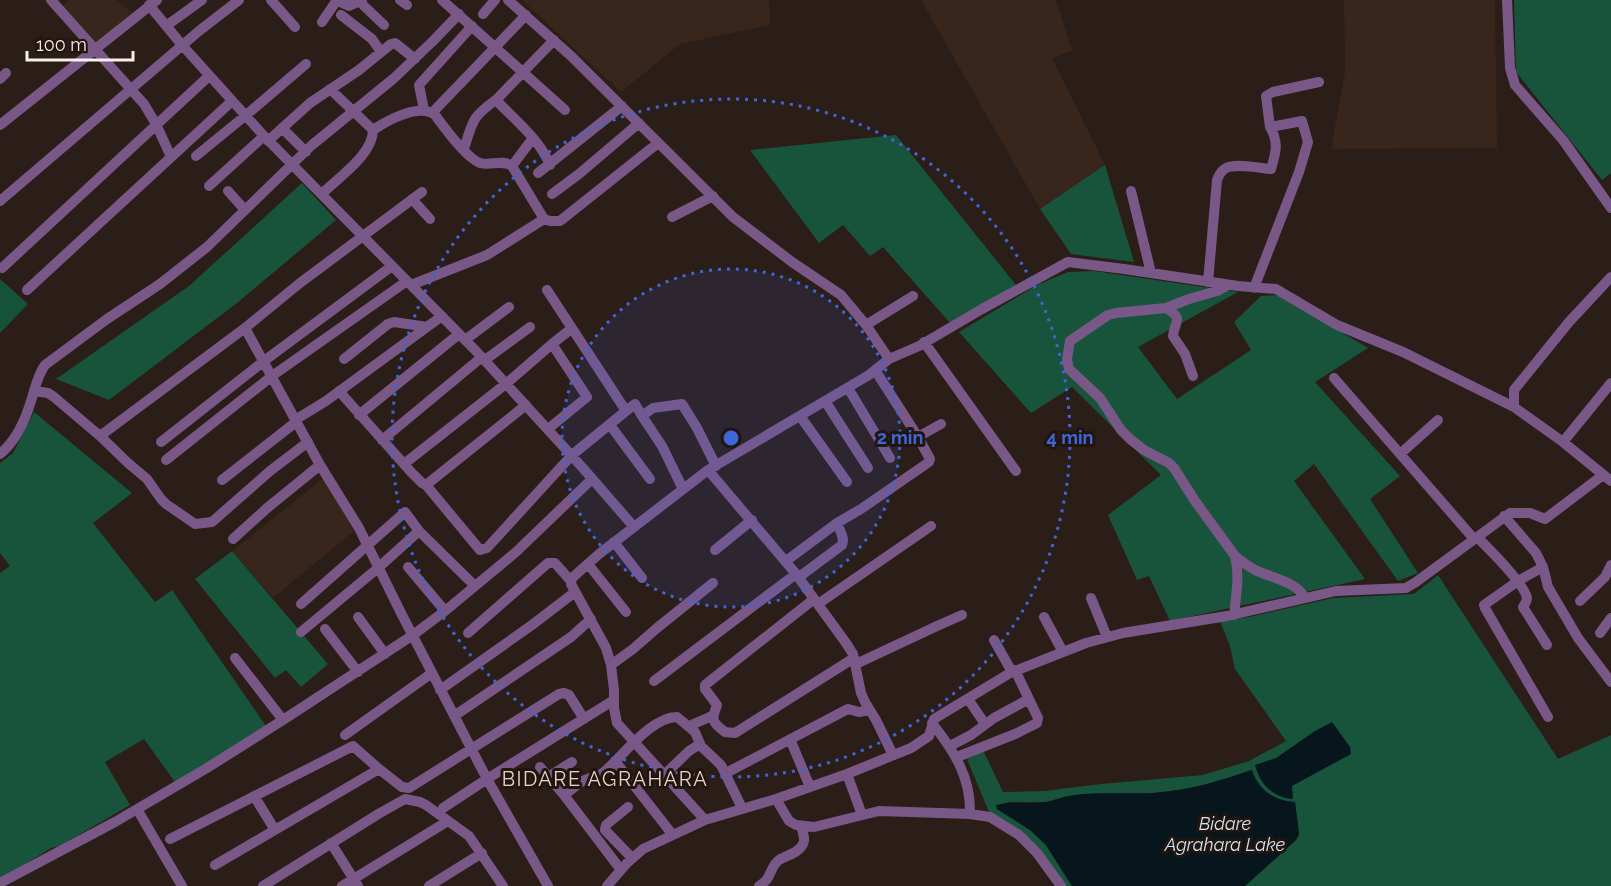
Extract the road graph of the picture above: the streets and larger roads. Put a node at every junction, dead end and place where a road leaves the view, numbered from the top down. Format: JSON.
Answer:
{"nodes":[{"id":1,"x":51,"y":0,"type":"edge"},
{"id":2,"x":202,"y":0,"type":"edge"},
{"id":3,"x":239,"y":0,"type":"edge"},
{"id":4,"x":271,"y":0,"type":"edge"},
{"id":5,"x":337,"y":0,"type":"edge"},
{"id":6,"x":362,"y":0,"type":"edge"},
{"id":7,"x":442,"y":0,"type":"edge"},
{"id":8,"x":495,"y":0,"type":"edge"},
{"id":9,"x":508,"y":0,"type":"edge"},
{"id":10,"x":1507,"y":0,"type":"edge"},
{"id":11,"x":153,"y":3,"type":"edge"},
{"id":12,"x":459,"y":14,"type":"junction"},
{"id":13,"x":483,"y":14,"type":"dead end"},
{"id":14,"x":341,"y":15,"type":"dead end"},
{"id":15,"x":526,"y":15,"type":"junction"},
{"id":16,"x":322,"y":22,"type":"dead end"},
{"id":17,"x":384,"y":25,"type":"dead end"},
{"id":18,"x":166,"y":26,"type":"junction"},
{"id":19,"x":472,"y":26,"type":"junction"},
{"id":20,"x":295,"y":27,"type":"dead end"},
{"id":21,"x":554,"y":40,"type":"junction"},
{"id":22,"x":182,"y":45,"type":"junction"},
{"id":23,"x":496,"y":47,"type":"junction"},
{"id":24,"x":94,"y":49,"type":"junction"},
{"id":25,"x":381,"y":52,"type":"junction"},
{"id":26,"x":415,"y":59,"type":"junction"},
{"id":27,"x":306,"y":64,"type":"dead end"},
{"id":28,"x":523,"y":73,"type":"junction"},
{"id":29,"x":209,"y":76,"type":"junction"},
{"id":30,"x":1319,"y":82,"type":"dead end"},
{"id":31,"x":132,"y":89,"type":"junction"},
{"id":32,"x":330,"y":89,"type":"junction"},
{"id":33,"x":497,"y":99,"type":"junction"},
{"id":34,"x":232,"y":102,"type":"junction"},
{"id":35,"x":621,"y":106,"type":"junction"},
{"id":36,"x":353,"y":110,"type":"junction"},
{"id":37,"x":565,"y":110,"type":"dead end"},
{"id":38,"x":428,"y":112,"type":"junction"},
{"id":39,"x":245,"y":116,"type":"junction"},
{"id":40,"x":639,"y":123,"type":"junction"},
{"id":41,"x":156,"y":124,"type":"junction"},
{"id":42,"x":0,"y":125,"type":"edge"},
{"id":43,"x":1270,"y":127,"type":"junction"},
{"id":44,"x":282,"y":128,"type":"junction"},
{"id":45,"x":373,"y":130,"type":"junction"},
{"id":46,"x":533,"y":138,"type":"junction"},
{"id":47,"x":266,"y":139,"type":"junction"},
{"id":48,"x":658,"y":142,"type":"junction"},
{"id":49,"x":464,"y":149,"type":"junction"},
{"id":50,"x":306,"y":152,"type":"junction"},
{"id":51,"x":195,"y":156,"type":"dead end"},
{"id":52,"x":171,"y":157,"type":"junction"},
{"id":53,"x":292,"y":165,"type":"junction"},
{"id":54,"x":550,"y":165,"type":"junction"},
{"id":55,"x":512,"y":166,"type":"junction"},
{"id":56,"x":538,"y":173,"type":"dead end"},
{"id":57,"x":209,"y":186,"type":"dead end"},
{"id":58,"x":327,"y":190,"type":"dead end"},
{"id":59,"x":228,"y":191,"type":"dead end"},
{"id":60,"x":1131,"y":191,"type":"dead end"},
{"id":61,"x":422,"y":192,"type":"dead end"},
{"id":62,"x":552,"y":194,"type":"dead end"},
{"id":63,"x":713,"y":196,"type":"junction"},
{"id":64,"x":412,"y":199,"type":"junction"},
{"id":65,"x":0,"y":201,"type":"edge"},
{"id":66,"x":1611,"y":208,"type":"edge"},
{"id":67,"x":245,"y":210,"type":"junction"},
{"id":68,"x":672,"y":217,"type":"dead end"},
{"id":69,"x":430,"y":219,"type":"dead end"},
{"id":70,"x":544,"y":219,"type":"junction"},
{"id":71,"x":363,"y":237,"type":"junction"},
{"id":72,"x":392,"y":266,"type":"junction"},
{"id":73,"x":2,"y":268,"type":"dead end"},
{"id":74,"x":1151,"y":273,"type":"junction"},
{"id":75,"x":1611,"y":277,"type":"edge"},
{"id":76,"x":1208,"y":282,"type":"junction"},
{"id":77,"x":409,"y":283,"type":"junction"},
{"id":78,"x":1228,"y":285,"type":"junction"},
{"id":79,"x":1254,"y":288,"type":"junction"},
{"id":80,"x":27,"y":290,"type":"dead end"},
{"id":81,"x":547,"y":290,"type":"dead end"},
{"id":82,"x":913,"y":296,"type":"dead end"},
{"id":83,"x":509,"y":308,"type":"dead end"},
{"id":84,"x":1166,"y":308,"type":"junction"},
{"id":85,"x":442,"y":316,"type":"junction"},
{"id":86,"x":866,"y":325,"type":"junction"},
{"id":87,"x":428,"y":327,"type":"junction"},
{"id":88,"x":530,"y":327,"type":"dead end"},
{"id":89,"x":245,"y":328,"type":"junction"},
{"id":90,"x":572,"y":328,"type":"junction"},
{"id":91,"x":462,"y":337,"type":"junction"},
{"id":92,"x":924,"y":342,"type":"junction"},
{"id":93,"x":552,"y":344,"type":"junction"},
{"id":94,"x":483,"y":358,"type":"junction"},
{"id":95,"x":344,"y":359,"type":"dead end"},
{"id":96,"x":889,"y":359,"type":"junction"},
{"id":97,"x":264,"y":361,"type":"junction"},
{"id":98,"x":876,"y":370,"type":"junction"},
{"id":99,"x":272,"y":376,"type":"junction"},
{"id":100,"x":1193,"y":376,"type":"dead end"},
{"id":101,"x":1334,"y":378,"type":"dead end"},
{"id":102,"x":507,"y":383,"type":"junction"},
{"id":103,"x":1611,"y":383,"type":"edge"},
{"id":104,"x":848,"y":387,"type":"junction"},
{"id":105,"x":34,"y":391,"type":"junction"},
{"id":106,"x":339,"y":391,"type":"junction"},
{"id":107,"x":825,"y":401,"type":"junction"},
{"id":108,"x":526,"y":405,"type":"junction"},
{"id":109,"x":1514,"y":407,"type":"junction"},
{"id":110,"x":626,"y":411,"type":"junction"},
{"id":111,"x":359,"y":415,"type":"junction"},
{"id":112,"x":642,"y":416,"type":"junction"},
{"id":113,"x":800,"y":416,"type":"junction"},
{"id":114,"x":1438,"y":420,"type":"dead end"},
{"id":115,"x":296,"y":421,"type":"junction"},
{"id":116,"x":941,"y":424,"type":"dead end"},
{"id":117,"x":610,"y":425,"type":"junction"},
{"id":118,"x":548,"y":429,"type":"junction"},
{"id":119,"x":97,"y":433,"type":"junction"},
{"id":120,"x":918,"y":437,"type":"junction"},
{"id":121,"x":382,"y":440,"type":"junction"},
{"id":122,"x":161,"y":442,"type":"dead end"},
{"id":123,"x":308,"y":442,"type":"junction"},
{"id":124,"x":1563,"y":442,"type":"junction"},
{"id":125,"x":0,"y":454,"type":"edge"},
{"id":126,"x":1400,"y":454,"type":"junction"},
{"id":127,"x":572,"y":455,"type":"junction"},
{"id":128,"x":890,"y":458,"type":"dead end"},
{"id":129,"x":166,"y":460,"type":"dead end"},
{"id":130,"x":404,"y":464,"type":"junction"},
{"id":131,"x":320,"y":465,"type":"junction"},
{"id":132,"x":712,"y":468,"type":"junction"},
{"id":133,"x":868,"y":468,"type":"dead end"},
{"id":134,"x":1016,"y":471,"type":"dead end"},
{"id":135,"x":1607,"y":478,"type":"edge"},
{"id":136,"x":592,"y":479,"type":"junction"},
{"id":137,"x":650,"y":479,"type":"dead end"},
{"id":138,"x":222,"y":480,"type":"dead end"},
{"id":139,"x":848,"y":482,"type":"dead end"},
{"id":140,"x":426,"y":485,"type":"junction"},
{"id":141,"x":683,"y":489,"type":"junction"},
{"id":142,"x":1504,"y":516,"type":"junction"},
{"id":143,"x":752,"y":520,"type":"junction"},
{"id":144,"x":837,"y":523,"type":"junction"},
{"id":145,"x":932,"y":526,"type":"dead end"},
{"id":146,"x":634,"y":527,"type":"junction"},
{"id":147,"x":419,"y":531,"type":"junction"},
{"id":148,"x":1476,"y":538,"type":"junction"},
{"id":149,"x":233,"y":539,"type":"dead end"},
{"id":150,"x":614,"y":542,"type":"junction"},
{"id":151,"x":368,"y":545,"type":"junction"},
{"id":152,"x":715,"y":550,"type":"dead end"},
{"id":153,"x":1235,"y":556,"type":"junction"},
{"id":154,"x":786,"y":561,"type":"junction"},
{"id":155,"x":588,"y":564,"type":"junction"},
{"id":156,"x":1611,"y":565,"type":"edge"},
{"id":157,"x":408,"y":567,"type":"dead end"},
{"id":158,"x":1543,"y":567,"type":"junction"},
{"id":159,"x":378,"y":568,"type":"junction"},
{"id":160,"x":798,"y":575,"type":"junction"},
{"id":161,"x":642,"y":578,"type":"dead end"},
{"id":162,"x":1608,"y":579,"type":"edge"},
{"id":163,"x":570,"y":580,"type":"junction"},
{"id":164,"x":1518,"y":582,"type":"junction"},
{"id":165,"x":713,"y":583,"type":"dead end"},
{"id":166,"x":475,"y":586,"type":"junction"},
{"id":167,"x":575,"y":592,"type":"junction"},
{"id":168,"x":1091,"y":597,"type":"dead end"},
{"id":169,"x":1304,"y":597,"type":"junction"},
{"id":170,"x":816,"y":601,"type":"junction"},
{"id":171,"x":1580,"y":601,"type":"dead end"},
{"id":172,"x":301,"y":604,"type":"dead end"},
{"id":173,"x":445,"y":611,"type":"junction"},
{"id":174,"x":626,"y":612,"type":"dead end"},
{"id":175,"x":962,"y":615,"type":"dead end"},
{"id":176,"x":1234,"y":615,"type":"junction"},
{"id":177,"x":358,"y":617,"type":"dead end"},
{"id":178,"x":1044,"y":617,"type":"dead end"},
{"id":179,"x":1611,"y":618,"type":"edge"},
{"id":180,"x":591,"y":619,"type":"junction"},
{"id":181,"x":325,"y":629,"type":"dead end"},
{"id":182,"x":301,"y":632,"type":"dead end"},
{"id":183,"x":468,"y":633,"type":"dead end"},
{"id":184,"x":1600,"y":633,"type":"dead end"},
{"id":185,"x":413,"y":636,"type":"junction"},
{"id":186,"x":1107,"y":638,"type":"junction"},
{"id":187,"x":994,"y":640,"type":"dead end"},
{"id":188,"x":1547,"y":645,"type":"dead end"},
{"id":189,"x":1063,"y":652,"type":"junction"},
{"id":190,"x":385,"y":654,"type":"junction"},
{"id":191,"x":235,"y":658,"type":"dead end"},
{"id":192,"x":855,"y":661,"type":"junction"},
{"id":193,"x":611,"y":665,"type":"junction"},
{"id":194,"x":1013,"y":671,"type":"junction"},
{"id":195,"x":358,"y":672,"type":"junction"},
{"id":196,"x":432,"y":673,"type":"junction"},
{"id":197,"x":654,"y":681,"type":"dead end"},
{"id":198,"x":1611,"y":682,"type":"edge"},
{"id":199,"x":440,"y":690,"type":"junction"},
{"id":200,"x":968,"y":699,"type":"junction"},
{"id":201,"x":1029,"y":699,"type":"junction"},
{"id":202,"x":614,"y":700,"type":"junction"},
{"id":203,"x":870,"y":710,"type":"junction"},
{"id":204,"x":454,"y":716,"type":"junction"},
{"id":205,"x":712,"y":716,"type":"junction"},
{"id":206,"x":1548,"y":717,"type":"dead end"},
{"id":207,"x":584,"y":718,"type":"junction"},
{"id":208,"x":283,"y":720,"type":"junction"},
{"id":209,"x":932,"y":723,"type":"junction"},
{"id":210,"x":985,"y":724,"type":"junction"},
{"id":211,"x":689,"y":726,"type":"junction"},
{"id":212,"x":345,"y":735,"type":"dead end"},
{"id":213,"x":790,"y":739,"type":"junction"},
{"id":214,"x":635,"y":741,"type":"junction"},
{"id":215,"x":700,"y":744,"type":"junction"},
{"id":216,"x":950,"y":746,"type":"junction"},
{"id":217,"x":472,"y":750,"type":"junction"},
{"id":218,"x":893,"y":755,"type":"junction"},
{"id":219,"x":957,"y":757,"type":"junction"},
{"id":220,"x":615,"y":761,"type":"junction"},
{"id":221,"x":572,"y":762,"type":"dead end"},
{"id":222,"x":540,"y":767,"type":"dead end"},
{"id":223,"x":379,"y":769,"type":"junction"},
{"id":224,"x":726,"y":773,"type":"junction"},
{"id":225,"x":847,"y":774,"type":"junction"},
{"id":226,"x":664,"y":775,"type":"junction"},
{"id":227,"x":548,"y":777,"type":"junction"},
{"id":228,"x":488,"y":779,"type":"junction"},
{"id":229,"x":810,"y":787,"type":"junction"},
{"id":230,"x":564,"y":795,"type":"junction"},
{"id":231,"x":255,"y":796,"type":"junction"},
{"id":232,"x":776,"y":799,"type":"junction"},
{"id":233,"x":628,"y":807,"type":"dead end"},
{"id":234,"x":443,"y":808,"type":"dead end"},
{"id":235,"x":742,"y":808,"type":"junction"},
{"id":236,"x":137,"y":809,"type":"junction"},
{"id":237,"x":970,"y":814,"type":"junction"},
{"id":238,"x":862,"y":815,"type":"junction"},
{"id":239,"x":705,"y":820,"type":"junction"},
{"id":240,"x":448,"y":821,"type":"junction"},
{"id":241,"x":801,"y":826,"type":"junction"},
{"id":242,"x":275,"y":830,"type":"junction"},
{"id":243,"x":672,"y":834,"type":"junction"},
{"id":244,"x":170,"y":839,"type":"dead end"},
{"id":245,"x":331,"y":843,"type":"junction"},
{"id":246,"x":482,"y":853,"type":"junction"},
{"id":247,"x":632,"y":858,"type":"junction"},
{"id":248,"x":215,"y":865,"type":"dead end"},
{"id":249,"x":621,"y":870,"type":"junction"},
{"id":250,"x":16,"y":881,"type":"edge"},
{"id":251,"x":356,"y":882,"type":"edge"},
{"id":252,"x":0,"y":883,"type":"edge"},
{"id":253,"x":498,"y":884,"type":"edge"},
{"id":254,"x":182,"y":886,"type":"edge"},
{"id":255,"x":263,"y":886,"type":"edge"},
{"id":256,"x":342,"y":886,"type":"edge"},
{"id":257,"x":429,"y":886,"type":"edge"},
{"id":258,"x":548,"y":886,"type":"edge"},
{"id":259,"x":607,"y":886,"type":"edge"},
{"id":260,"x":759,"y":886,"type":"edge"},
{"id":261,"x":1061,"y":886,"type":"edge"}],
"edges":[{"from":1,"to":24,"type":"street"},
{"from":2,"to":18,"type":"street"},
{"from":3,"to":22,"type":"street"},
{"from":4,"to":20,"type":"street"},
{"from":5,"to":6,"type":"street"},
{"from":5,"to":16,"type":"street"},
{"from":6,"to":17,"type":"street"},
{"from":7,"to":12,"type":"street"},
{"from":8,"to":13,"type":"street"},
{"from":9,"to":15,"type":"street"},
{"from":10,"to":66,"type":"street"},
{"from":11,"to":18,"type":"street"},
{"from":11,"to":24,"type":"street"},
{"from":12,"to":19,"type":"street"},
{"from":12,"to":26,"type":"street"},
{"from":14,"to":25,"type":"street"},
{"from":15,"to":21,"type":"street"},
{"from":15,"to":23,"type":"street"},
{"from":18,"to":22,"type":"street"},
{"from":19,"to":23,"type":"street"},
{"from":19,"to":38,"type":"street"},
{"from":21,"to":28,"type":"street"},
{"from":21,"to":35,"type":"street"},
{"from":22,"to":29,"type":"street"},
{"from":22,"to":31,"type":"street"},
{"from":23,"to":28,"type":"street"},
{"from":23,"to":38,"type":"street"},
{"from":24,"to":31,"type":"street"},
{"from":24,"to":42,"type":"street"},
{"from":25,"to":26,"type":"street"},
{"from":25,"to":32,"type":"street"},
{"from":26,"to":36,"type":"street"},
{"from":27,"to":39,"type":"street"},
{"from":28,"to":33,"type":"street"},
{"from":28,"to":37,"type":"street"},
{"from":29,"to":34,"type":"street"},
{"from":29,"to":41,"type":"street"},
{"from":30,"to":43,"type":"street"},
{"from":31,"to":41,"type":"street"},
{"from":31,"to":65,"type":"street"},
{"from":32,"to":36,"type":"street"},
{"from":32,"to":44,"type":"street"},
{"from":33,"to":46,"type":"street"},
{"from":33,"to":49,"type":"street"},
{"from":34,"to":39,"type":"street"},
{"from":34,"to":52,"type":"street"},
{"from":35,"to":40,"type":"street"},
{"from":35,"to":54,"type":"street"},
{"from":36,"to":45,"type":"street"},
{"from":36,"to":50,"type":"street"},
{"from":38,"to":45,"type":"street"},
{"from":38,"to":49,"type":"street"},
{"from":39,"to":47,"type":"street"},
{"from":39,"to":51,"type":"street"},
{"from":40,"to":48,"type":"street"},
{"from":40,"to":62,"type":"street"},
{"from":41,"to":52,"type":"street"},
{"from":41,"to":73,"type":"street"},
{"from":43,"to":76,"type":"street"},
{"from":43,"to":79,"type":"street"},
{"from":44,"to":47,"type":"street"},
{"from":44,"to":50,"type":"street"},
{"from":45,"to":58,"type":"street"},
{"from":46,"to":54,"type":"street"},
{"from":46,"to":55,"type":"street"},
{"from":47,"to":53,"type":"street"},
{"from":47,"to":57,"type":"street"},
{"from":48,"to":63,"type":"street"},
{"from":48,"to":70,"type":"street"},
{"from":49,"to":55,"type":"street"},
{"from":50,"to":53,"type":"street"},
{"from":52,"to":80,"type":"street"},
{"from":53,"to":67,"type":"street"},
{"from":53,"to":71,"type":"street"},
{"from":54,"to":56,"type":"street"},
{"from":55,"to":70,"type":"street"},
{"from":59,"to":67,"type":"street"},
{"from":60,"to":74,"type":"street"},
{"from":61,"to":64,"type":"street"},
{"from":63,"to":68,"type":"street"},
{"from":63,"to":86,"type":"street"},
{"from":64,"to":69,"type":"street"},
{"from":64,"to":71,"type":"street"},
{"from":67,"to":105,"type":"street"},
{"from":70,"to":77,"type":"street"},
{"from":71,"to":72,"type":"street"},
{"from":71,"to":89,"type":"street"},
{"from":72,"to":77,"type":"street"},
{"from":72,"to":97,"type":"street"},
{"from":74,"to":76,"type":"street"},
{"from":74,"to":92,"type":"street"},
{"from":75,"to":109,"type":"street"},
{"from":76,"to":78,"type":"street"},
{"from":77,"to":85,"type":"street"},
{"from":77,"to":99,"type":"street"},
{"from":78,"to":79,"type":"street"},
{"from":78,"to":84,"type":"street"},
{"from":79,"to":109,"type":"street"},
{"from":81,"to":90,"type":"street"},
{"from":82,"to":86,"type":"street"},
{"from":83,"to":91,"type":"street"},
{"from":84,"to":100,"type":"street"},
{"from":84,"to":153,"type":"street"},
{"from":85,"to":87,"type":"street"},
{"from":85,"to":91,"type":"street"},
{"from":86,"to":96,"type":"street"},
{"from":87,"to":95,"type":"street"},
{"from":87,"to":106,"type":"street"},
{"from":88,"to":94,"type":"street"},
{"from":89,"to":97,"type":"street"},
{"from":89,"to":119,"type":"street"},
{"from":90,"to":93,"type":"street"},
{"from":90,"to":110,"type":"street"},
{"from":91,"to":94,"type":"street"},
{"from":91,"to":111,"type":"street"},
{"from":92,"to":96,"type":"street"},
{"from":92,"to":134,"type":"street"},
{"from":93,"to":102,"type":"street"},
{"from":93,"to":118,"type":"street"},
{"from":94,"to":102,"type":"street"},
{"from":94,"to":121,"type":"street"},
{"from":96,"to":98,"type":"street"},
{"from":97,"to":99,"type":"street"},
{"from":97,"to":122,"type":"street"},
{"from":98,"to":104,"type":"street"},
{"from":98,"to":120,"type":"street"},
{"from":99,"to":115,"type":"street"},
{"from":99,"to":129,"type":"street"},
{"from":101,"to":126,"type":"street"},
{"from":102,"to":108,"type":"street"},
{"from":102,"to":130,"type":"street"},
{"from":103,"to":124,"type":"street"},
{"from":104,"to":107,"type":"street"},
{"from":104,"to":128,"type":"street"},
{"from":105,"to":119,"type":"street"},
{"from":105,"to":125,"type":"street"},
{"from":106,"to":111,"type":"street"},
{"from":106,"to":115,"type":"street"},
{"from":107,"to":113,"type":"street"},
{"from":107,"to":133,"type":"street"},
{"from":108,"to":118,"type":"street"},
{"from":108,"to":140,"type":"street"},
{"from":109,"to":124,"type":"street"},
{"from":110,"to":112,"type":"street"},
{"from":110,"to":117,"type":"street"},
{"from":111,"to":121,"type":"street"},
{"from":112,"to":132,"type":"street"},
{"from":112,"to":141,"type":"street"},
{"from":113,"to":132,"type":"street"},
{"from":113,"to":139,"type":"street"},
{"from":114,"to":126,"type":"street"},
{"from":115,"to":123,"type":"street"},
{"from":115,"to":138,"type":"street"},
{"from":116,"to":120,"type":"street"},
{"from":117,"to":127,"type":"street"},
{"from":117,"to":137,"type":"street"},
{"from":118,"to":127,"type":"street"},
{"from":119,"to":123,"type":"street"},
{"from":120,"to":144,"type":"street"},
{"from":121,"to":130,"type":"street"},
{"from":123,"to":131,"type":"street"},
{"from":124,"to":135,"type":"street"},
{"from":126,"to":148,"type":"street"},
{"from":127,"to":136,"type":"street"},
{"from":127,"to":140,"type":"street"},
{"from":130,"to":140,"type":"street"},
{"from":131,"to":149,"type":"street"},
{"from":131,"to":151,"type":"street"},
{"from":132,"to":141,"type":"street"},
{"from":132,"to":143,"type":"street"},
{"from":135,"to":142,"type":"street"},
{"from":136,"to":146,"type":"street"},
{"from":136,"to":166,"type":"street"},
{"from":141,"to":146,"type":"street"},
{"from":142,"to":148,"type":"street"},
{"from":142,"to":158,"type":"street"},
{"from":143,"to":152,"type":"street"},
{"from":143,"to":154,"type":"street"},
{"from":144,"to":154,"type":"street"},
{"from":144,"to":160,"type":"street"},
{"from":145,"to":170,"type":"street"},
{"from":146,"to":150,"type":"street"},
{"from":147,"to":151,"type":"street"},
{"from":147,"to":159,"type":"street"},
{"from":147,"to":166,"type":"street"},
{"from":148,"to":164,"type":"street"},
{"from":148,"to":169,"type":"street"},
{"from":150,"to":155,"type":"street"},
{"from":150,"to":161,"type":"street"},
{"from":151,"to":159,"type":"street"},
{"from":151,"to":172,"type":"street"},
{"from":153,"to":169,"type":"street"},
{"from":153,"to":176,"type":"street"},
{"from":154,"to":160,"type":"street"},
{"from":155,"to":163,"type":"street"},
{"from":155,"to":174,"type":"street"},
{"from":156,"to":162,"type":"street"},
{"from":157,"to":173,"type":"street"},
{"from":158,"to":164,"type":"street"},
{"from":158,"to":198,"type":"street"},
{"from":159,"to":182,"type":"street"},
{"from":159,"to":185,"type":"street"},
{"from":160,"to":170,"type":"street"},
{"from":160,"to":197,"type":"street"},
{"from":162,"to":171,"type":"street"},
{"from":163,"to":167,"type":"street"},
{"from":163,"to":183,"type":"street"},
{"from":164,"to":188,"type":"street"},
{"from":164,"to":206,"type":"street"},
{"from":165,"to":193,"type":"street"},
{"from":166,"to":173,"type":"street"},
{"from":167,"to":180,"type":"street"},
{"from":167,"to":199,"type":"street"},
{"from":168,"to":186,"type":"street"},
{"from":169,"to":176,"type":"street"},
{"from":170,"to":192,"type":"street"},
{"from":170,"to":205,"type":"street"},
{"from":173,"to":185,"type":"street"},
{"from":175,"to":192,"type":"street"},
{"from":176,"to":186,"type":"street"},
{"from":177,"to":190,"type":"street"},
{"from":178,"to":189,"type":"street"},
{"from":179,"to":184,"type":"street"},
{"from":180,"to":193,"type":"street"},
{"from":180,"to":204,"type":"street"},
{"from":181,"to":195,"type":"street"},
{"from":185,"to":190,"type":"street"},
{"from":185,"to":196,"type":"street"},
{"from":186,"to":189,"type":"street"},
{"from":187,"to":194,"type":"street"},
{"from":189,"to":194,"type":"street"},
{"from":190,"to":195,"type":"street"},
{"from":191,"to":208,"type":"street"},
{"from":192,"to":203,"type":"street"},
{"from":192,"to":205,"type":"street"},
{"from":193,"to":202,"type":"street"},
{"from":194,"to":200,"type":"street"},
{"from":194,"to":201,"type":"street"},
{"from":195,"to":208,"type":"street"},
{"from":196,"to":199,"type":"street"},
{"from":196,"to":212,"type":"street"},
{"from":199,"to":204,"type":"street"},
{"from":200,"to":209,"type":"street"},
{"from":200,"to":210,"type":"street"},
{"from":201,"to":210,"type":"street"},
{"from":201,"to":219,"type":"street"},
{"from":202,"to":207,"type":"street"},
{"from":202,"to":214,"type":"street"},
{"from":203,"to":213,"type":"street"},
{"from":203,"to":218,"type":"street"},
{"from":204,"to":217,"type":"street"},
{"from":205,"to":211,"type":"street"},
{"from":207,"to":217,"type":"street"},
{"from":207,"to":228,"type":"street"},
{"from":208,"to":236,"type":"street"},
{"from":209,"to":216,"type":"street"},
{"from":209,"to":218,"type":"street"},
{"from":210,"to":216,"type":"street"},
{"from":211,"to":214,"type":"street"},
{"from":211,"to":215,"type":"street"},
{"from":213,"to":224,"type":"street"},
{"from":213,"to":229,"type":"street"},
{"from":214,"to":220,"type":"street"},
{"from":214,"to":226,"type":"street"},
{"from":215,"to":224,"type":"street"},
{"from":215,"to":226,"type":"street"},
{"from":216,"to":219,"type":"street"},
{"from":217,"to":223,"type":"street"},
{"from":217,"to":228,"type":"street"},
{"from":218,"to":225,"type":"street"},
{"from":219,"to":237,"type":"street"},
{"from":220,"to":230,"type":"street"},
{"from":220,"to":243,"type":"street"},
{"from":221,"to":227,"type":"street"},
{"from":222,"to":227,"type":"street"},
{"from":223,"to":231,"type":"street"},
{"from":223,"to":242,"type":"street"},
{"from":224,"to":235,"type":"street"},
{"from":225,"to":229,"type":"street"},
{"from":225,"to":238,"type":"street"},
{"from":226,"to":239,"type":"street"},
{"from":227,"to":230,"type":"street"},
{"from":228,"to":234,"type":"street"},
{"from":228,"to":258,"type":"street"},
{"from":229,"to":232,"type":"street"},
{"from":230,"to":249,"type":"street"},
{"from":231,"to":242,"type":"street"},
{"from":231,"to":244,"type":"street"},
{"from":232,"to":235,"type":"street"},
{"from":232,"to":241,"type":"street"},
{"from":233,"to":247,"type":"street"},
{"from":235,"to":239,"type":"street"},
{"from":236,"to":250,"type":"street"},
{"from":236,"to":254,"type":"street"},
{"from":237,"to":238,"type":"street"},
{"from":237,"to":261,"type":"street"},
{"from":238,"to":241,"type":"street"},
{"from":239,"to":243,"type":"street"},
{"from":240,"to":245,"type":"street"},
{"from":240,"to":246,"type":"street"},
{"from":240,"to":251,"type":"street"},
{"from":241,"to":260,"type":"street"},
{"from":242,"to":248,"type":"street"},
{"from":243,"to":247,"type":"street"},
{"from":245,"to":251,"type":"street"},
{"from":245,"to":255,"type":"street"},
{"from":246,"to":253,"type":"street"},
{"from":246,"to":257,"type":"street"},
{"from":247,"to":249,"type":"street"},
{"from":249,"to":259,"type":"street"},
{"from":250,"to":252,"type":"street"},
{"from":251,"to":256,"type":"street"}]}
